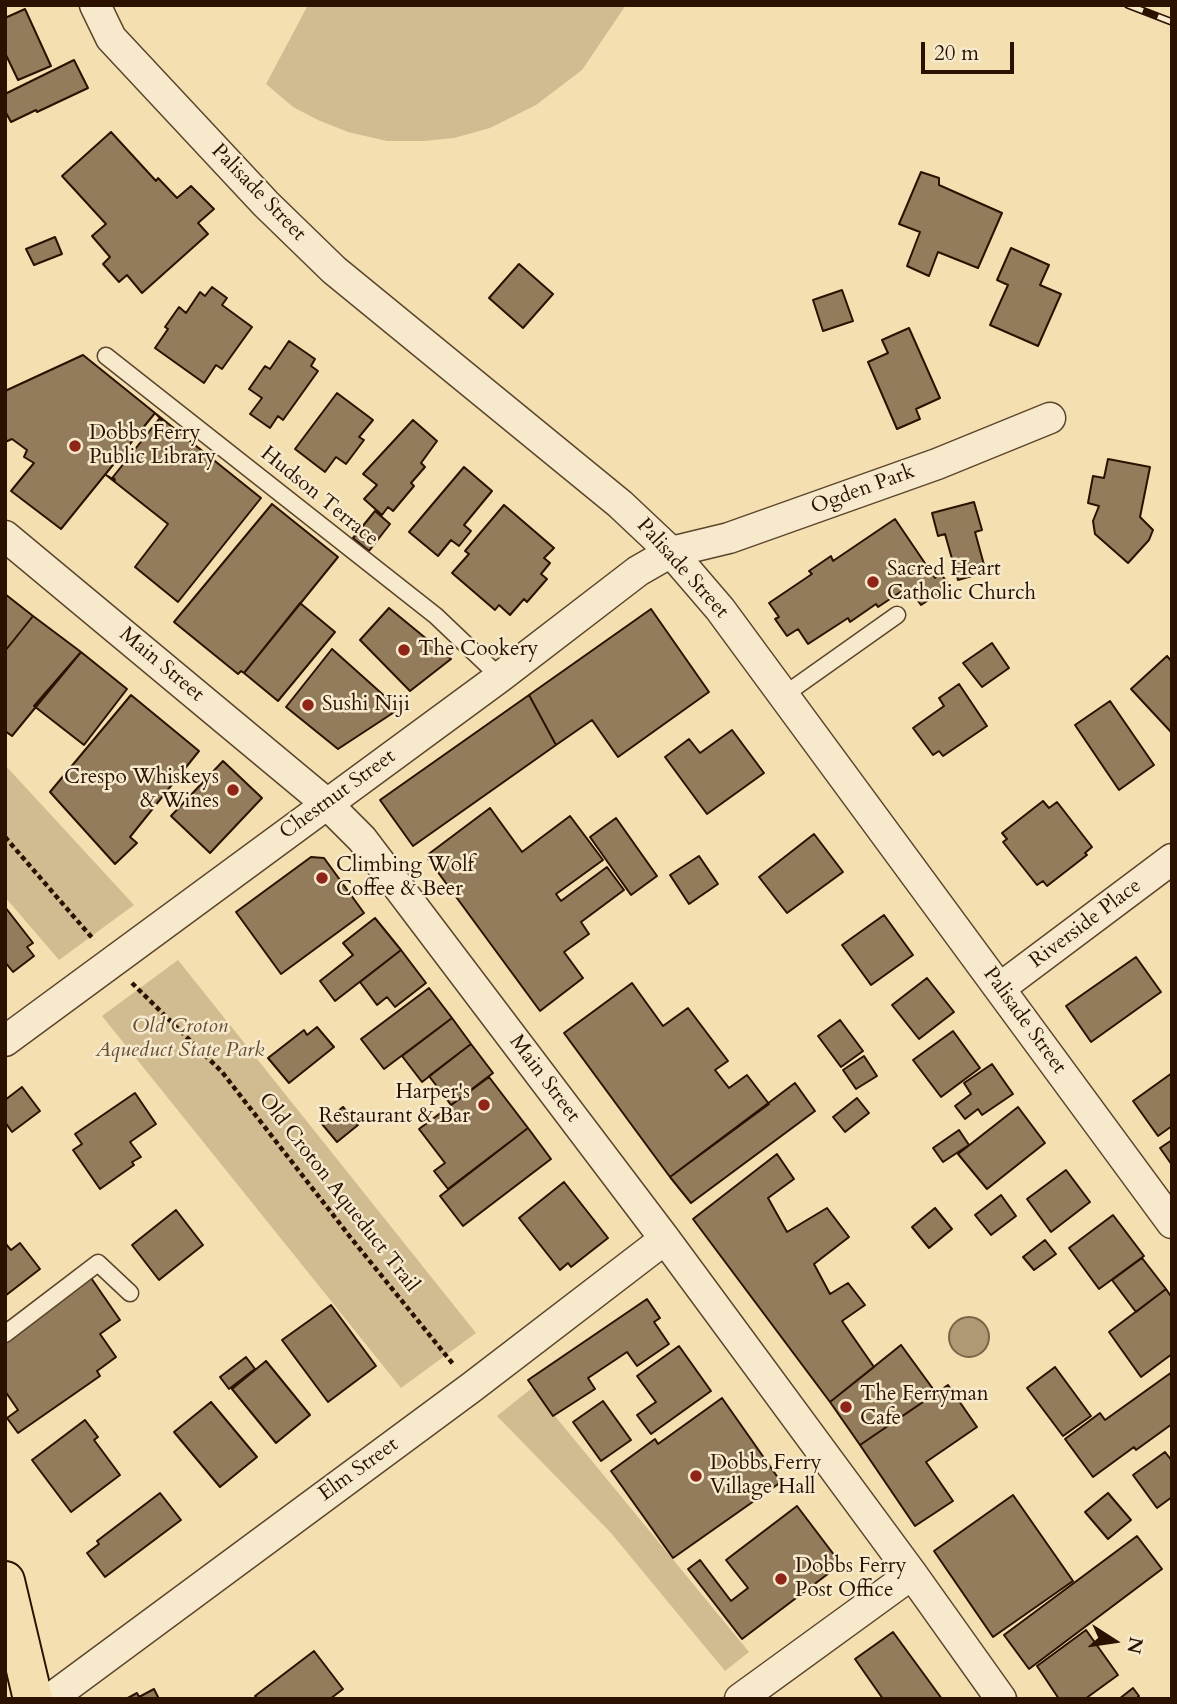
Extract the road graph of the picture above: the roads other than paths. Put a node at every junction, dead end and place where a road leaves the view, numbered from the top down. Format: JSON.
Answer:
{"nodes":[{"id":1,"x":96,"y":5,"type":"edge"},
{"id":2,"x":106,"y":356,"type":"dead end"},
{"id":3,"x":1050,"y":418,"type":"dead end"},
{"id":4,"x":5,"y":536,"type":"edge"},
{"id":5,"x":671,"y":552,"type":"junction"},
{"id":6,"x":897,"y":615,"type":"dead end"},
{"id":7,"x":500,"y":677,"type":"junction"},
{"id":8,"x":784,"y":695,"type":"junction"},
{"id":9,"x":327,"y":803,"type":"junction"},
{"id":10,"x":1172,"y":859,"type":"edge"},
{"id":11,"x":1000,"y":988,"type":"junction"},
{"id":12,"x":5,"y":1041,"type":"edge"},
{"id":13,"x":1171,"y":1220,"type":"edge"},
{"id":14,"x":666,"y":1239,"type":"junction"},
{"id":15,"x":130,"y":1293,"type":"dead end"},
{"id":16,"x":5,"y":1334,"type":"edge"},
{"id":17,"x":912,"y":1574,"type":"junction"},
{"id":18,"x":7,"y":1591,"type":"edge"},
{"id":19,"x":33,"y":1699,"type":"edge"},
{"id":20,"x":50,"y":1699,"type":"edge"},
{"id":21,"x":740,"y":1699,"type":"edge"},
{"id":22,"x":1001,"y":1699,"type":"edge"}],
"edges":[{"from":1,"to":5,"type":"street","name":"Palisade Street"},
{"from":2,"to":7,"type":"lane","name":"Hudson Terrace"},
{"from":3,"to":5,"type":"street","name":"Ogden Park"},
{"from":4,"to":9,"type":"street","name":"Main Street"},
{"from":5,"to":7,"type":"street","name":"Chestnut Street"},
{"from":5,"to":8,"type":"street","name":"Palisade Street"},
{"from":6,"to":8,"type":"lane"},
{"from":7,"to":9,"type":"street","name":"Chestnut Street"},
{"from":8,"to":11,"type":"street","name":"Palisade Street"},
{"from":9,"to":12,"type":"street","name":"Chestnut Street"},
{"from":9,"to":14,"type":"street","name":"Main Street"},
{"from":10,"to":11,"type":"street","name":"Riverside Place"},
{"from":11,"to":13,"type":"street","name":"Palisade Street"},
{"from":14,"to":17,"type":"street","name":"Main Street"},
{"from":14,"to":20,"type":"street","name":"Elm Street"},
{"from":15,"to":16,"type":"lane"},
{"from":17,"to":21,"type":"street"},
{"from":17,"to":22,"type":"street","name":"Main Street"},
{"from":18,"to":19,"type":"main road"}]}
